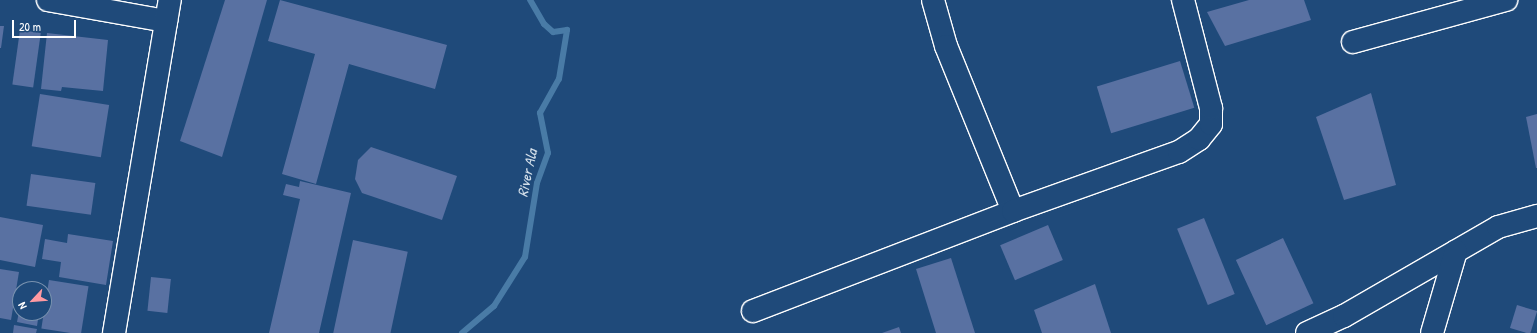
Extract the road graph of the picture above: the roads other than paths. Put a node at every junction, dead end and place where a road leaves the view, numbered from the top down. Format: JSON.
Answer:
{"nodes":[{"id":1,"x":48,"y":0,"type":"edge"},
{"id":2,"x":933,"y":0,"type":"edge"},
{"id":3,"x":1183,"y":0,"type":"edge"},
{"id":4,"x":1506,"y":0,"type":"edge"},
{"id":5,"x":168,"y":10,"type":"edge"},
{"id":6,"x":1353,"y":42,"type":"dead end"},
{"id":7,"x":1013,"y":211,"type":"junction"},
{"id":8,"x":1537,"y":216,"type":"edge"},
{"id":9,"x":1456,"y":251,"type":"junction"},
{"id":10,"x":753,"y":311,"type":"dead end"},
{"id":11,"x":114,"y":333,"type":"edge"},
{"id":12,"x":1307,"y":333,"type":"edge"},
{"id":13,"x":1432,"y":333,"type":"edge"}],
"edges":[{"from":1,"to":5,"type":"street"},
{"from":2,"to":7,"type":"street"},
{"from":3,"to":7,"type":"street"},
{"from":4,"to":6,"type":"street"},
{"from":5,"to":11,"type":"street"},
{"from":7,"to":10,"type":"street"},
{"from":8,"to":9,"type":"street"},
{"from":9,"to":12,"type":"street"},
{"from":9,"to":13,"type":"street"}]}
